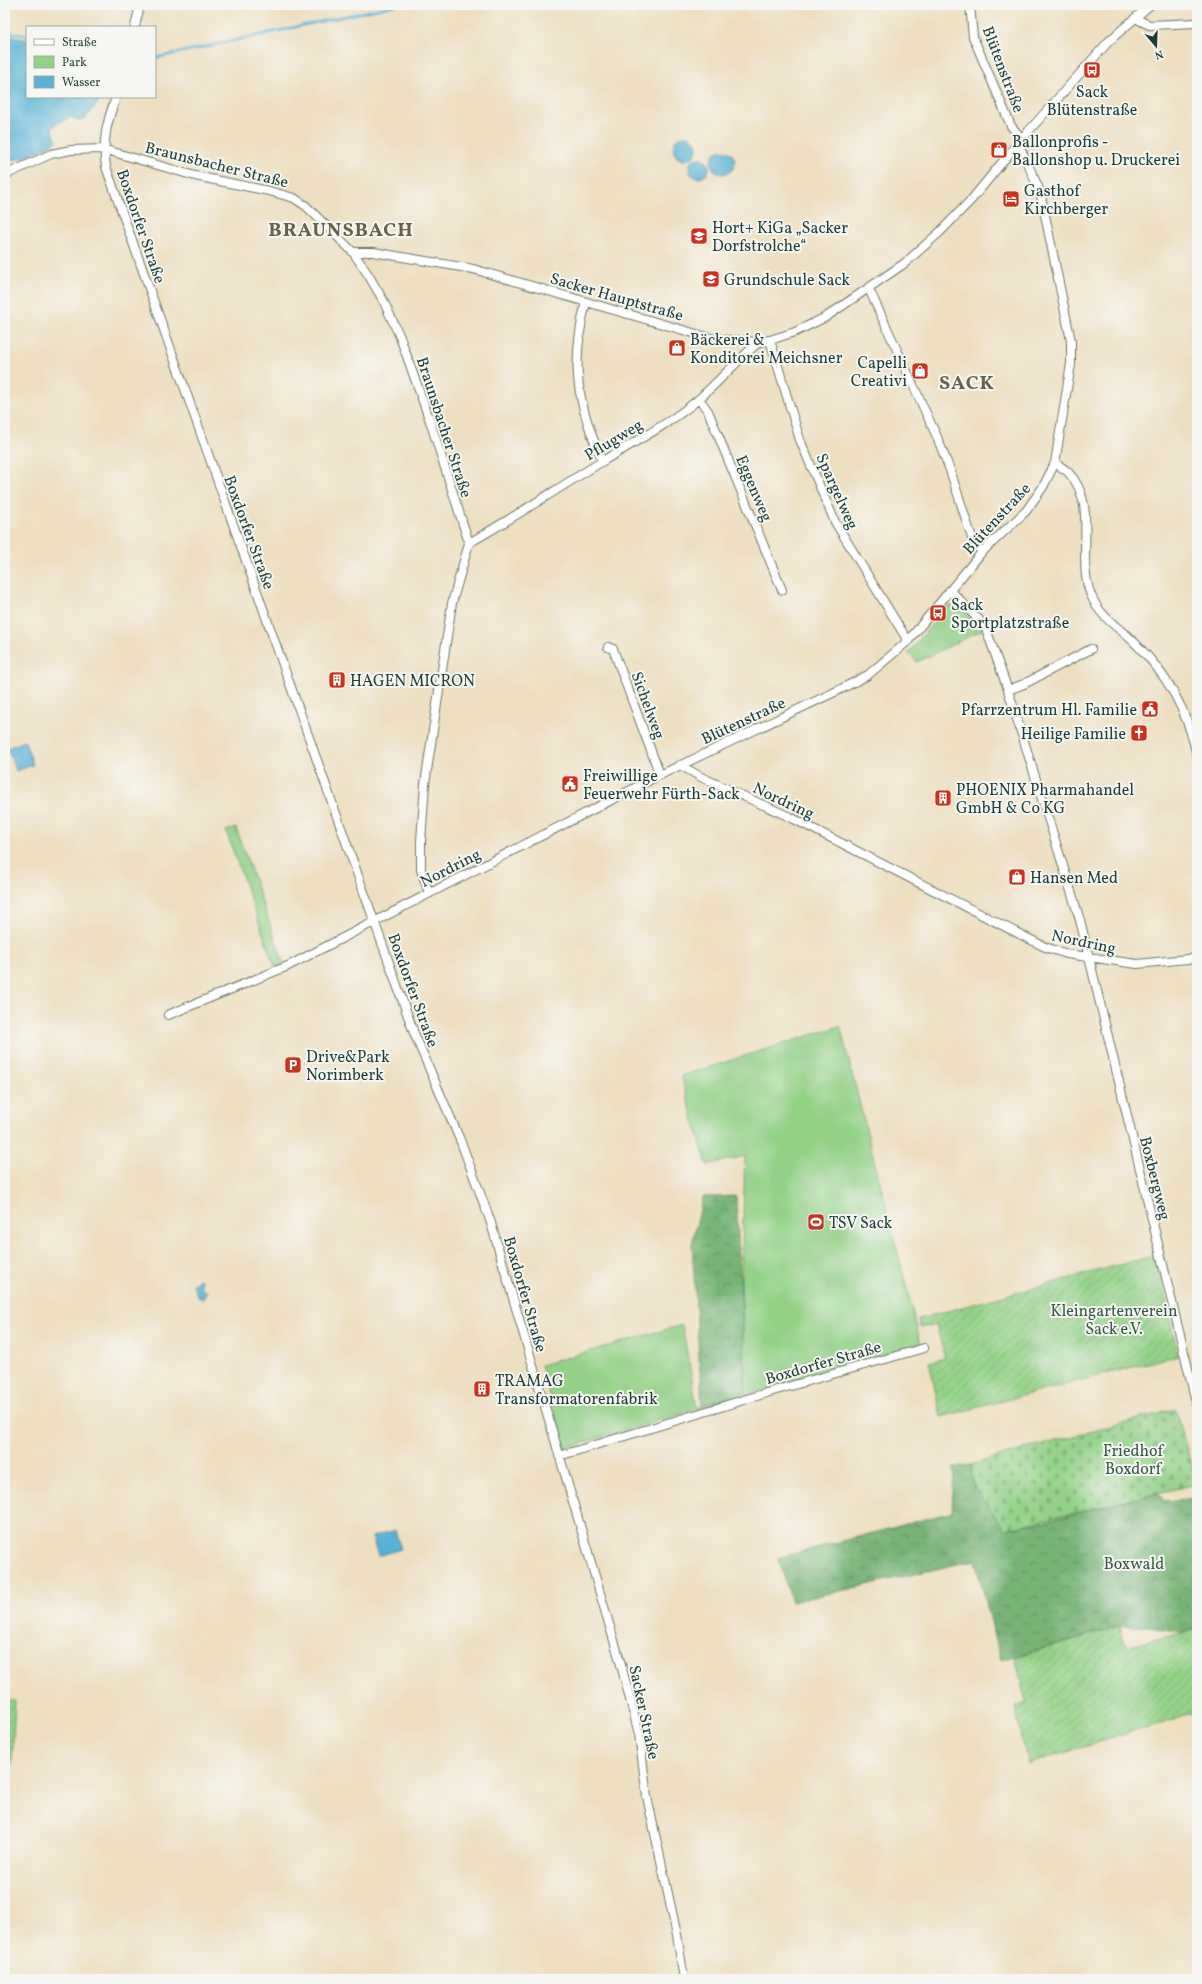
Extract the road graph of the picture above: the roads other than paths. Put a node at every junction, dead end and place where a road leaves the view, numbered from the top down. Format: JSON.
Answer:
{"nodes":[{"id":1,"x":140,"y":5,"type":"edge"},
{"id":2,"x":970,"y":5,"type":"edge"},
{"id":3,"x":1150,"y":5,"type":"edge"},
{"id":4,"x":1135,"y":18,"type":"junction"},
{"id":5,"x":1197,"y":23,"type":"edge"},
{"id":6,"x":135,"y":26,"type":"edge"},
{"id":7,"x":116,"y":98,"type":"edge"},
{"id":8,"x":1020,"y":141,"type":"junction"},
{"id":9,"x":103,"y":149,"type":"junction"},
{"id":10,"x":5,"y":175,"type":"edge"},
{"id":11,"x":353,"y":252,"type":"junction"},
{"id":12,"x":869,"y":289,"type":"junction"},
{"id":13,"x":586,"y":302,"type":"junction"},
{"id":14,"x":770,"y":340,"type":"junction"},
{"id":15,"x":759,"y":342,"type":"junction"},
{"id":16,"x":699,"y":399,"type":"junction"},
{"id":17,"x":602,"y":461,"type":"junction"},
{"id":18,"x":1056,"y":463,"type":"junction"},
{"id":19,"x":469,"y":543,"type":"junction"},
{"id":20,"x":982,"y":552,"type":"junction"},
{"id":21,"x":782,"y":590,"type":"dead end"},
{"id":22,"x":950,"y":590,"type":"junction"},
{"id":23,"x":908,"y":641,"type":"junction"},
{"id":24,"x":608,"y":647,"type":"dead end"},
{"id":25,"x":1091,"y":649,"type":"dead end"},
{"id":26,"x":1008,"y":690,"type":"junction"},
{"id":27,"x":1197,"y":756,"type":"edge"},
{"id":28,"x":680,"y":765,"type":"junction"},
{"id":29,"x":660,"y":775,"type":"junction"},
{"id":30,"x":429,"y":894,"type":"junction"},
{"id":31,"x":374,"y":922,"type":"junction"},
{"id":32,"x":1088,"y":957,"type":"junction"},
{"id":33,"x":1197,"y":958,"type":"edge"},
{"id":34,"x":168,"y":1015,"type":"dead end"},
{"id":35,"x":924,"y":1348,"type":"dead end"},
{"id":36,"x":1197,"y":1406,"type":"edge"},
{"id":37,"x":559,"y":1456,"type":"junction"},
{"id":38,"x":684,"y":1979,"type":"edge"}],
"edges":[{"from":1,"to":6,"type":"street"},
{"from":2,"to":8,"type":"street","name":"Blütenstraße"},
{"from":3,"to":4,"type":"street","name":"Sacker Hauptstraße"},
{"from":4,"to":5,"type":"street"},
{"from":4,"to":8,"type":"street","name":"Sacker Hauptstraße"},
{"from":7,"to":9,"type":"street"},
{"from":8,"to":12,"type":"street","name":"Sacker Hauptstraße"},
{"from":8,"to":18,"type":"street","name":"Blütenstraße"},
{"from":9,"to":10,"type":"street","name":"Braunsbacher Straße"},
{"from":9,"to":11,"type":"street","name":"Braunsbacher Straße"},
{"from":9,"to":31,"type":"street","name":"Boxdorfer Straße"},
{"from":11,"to":13,"type":"street","name":"Sacker Hauptstraße"},
{"from":11,"to":19,"type":"street","name":"Braunsbacher Straße"},
{"from":12,"to":14,"type":"street","name":"Sacker Hauptstraße"},
{"from":12,"to":20,"type":"street"},
{"from":13,"to":15,"type":"street","name":"Sacker Hauptstraße"},
{"from":13,"to":17,"type":"street"},
{"from":14,"to":15,"type":"street","name":"Sacker Hauptstraße"},
{"from":14,"to":23,"type":"street","name":"Spargelweg"},
{"from":15,"to":16,"type":"street","name":"Pflugweg"},
{"from":16,"to":17,"type":"street","name":"Pflugweg"},
{"from":16,"to":21,"type":"street","name":"Eggenweg"},
{"from":17,"to":19,"type":"street","name":"Pflugweg"},
{"from":18,"to":20,"type":"street","name":"Blütenstraße"},
{"from":18,"to":27,"type":"street"},
{"from":19,"to":30,"type":"street"},
{"from":20,"to":22,"type":"street","name":"Blütenstraße"},
{"from":22,"to":23,"type":"street","name":"Blütenstraße"},
{"from":22,"to":26,"type":"street","name":"Boxbergweg"},
{"from":23,"to":28,"type":"street","name":"Blütenstraße"},
{"from":24,"to":29,"type":"street","name":"Sichelweg"},
{"from":25,"to":26,"type":"street"},
{"from":26,"to":32,"type":"street","name":"Boxbergweg"},
{"from":28,"to":29,"type":"street","name":"Nordring"},
{"from":28,"to":32,"type":"street","name":"Nordring"},
{"from":29,"to":30,"type":"street","name":"Nordring"},
{"from":30,"to":31,"type":"street","name":"Nordring"},
{"from":31,"to":34,"type":"street","name":"Boxdorfer Straße"},
{"from":31,"to":37,"type":"street","name":"Boxdorfer Straße"},
{"from":32,"to":33,"type":"street","name":"Nordring"},
{"from":32,"to":36,"type":"street","name":"Boxbergweg"},
{"from":35,"to":37,"type":"street","name":"Boxdorfer Straße"},
{"from":37,"to":38,"type":"street","name":"Sacker Straße"}]}
